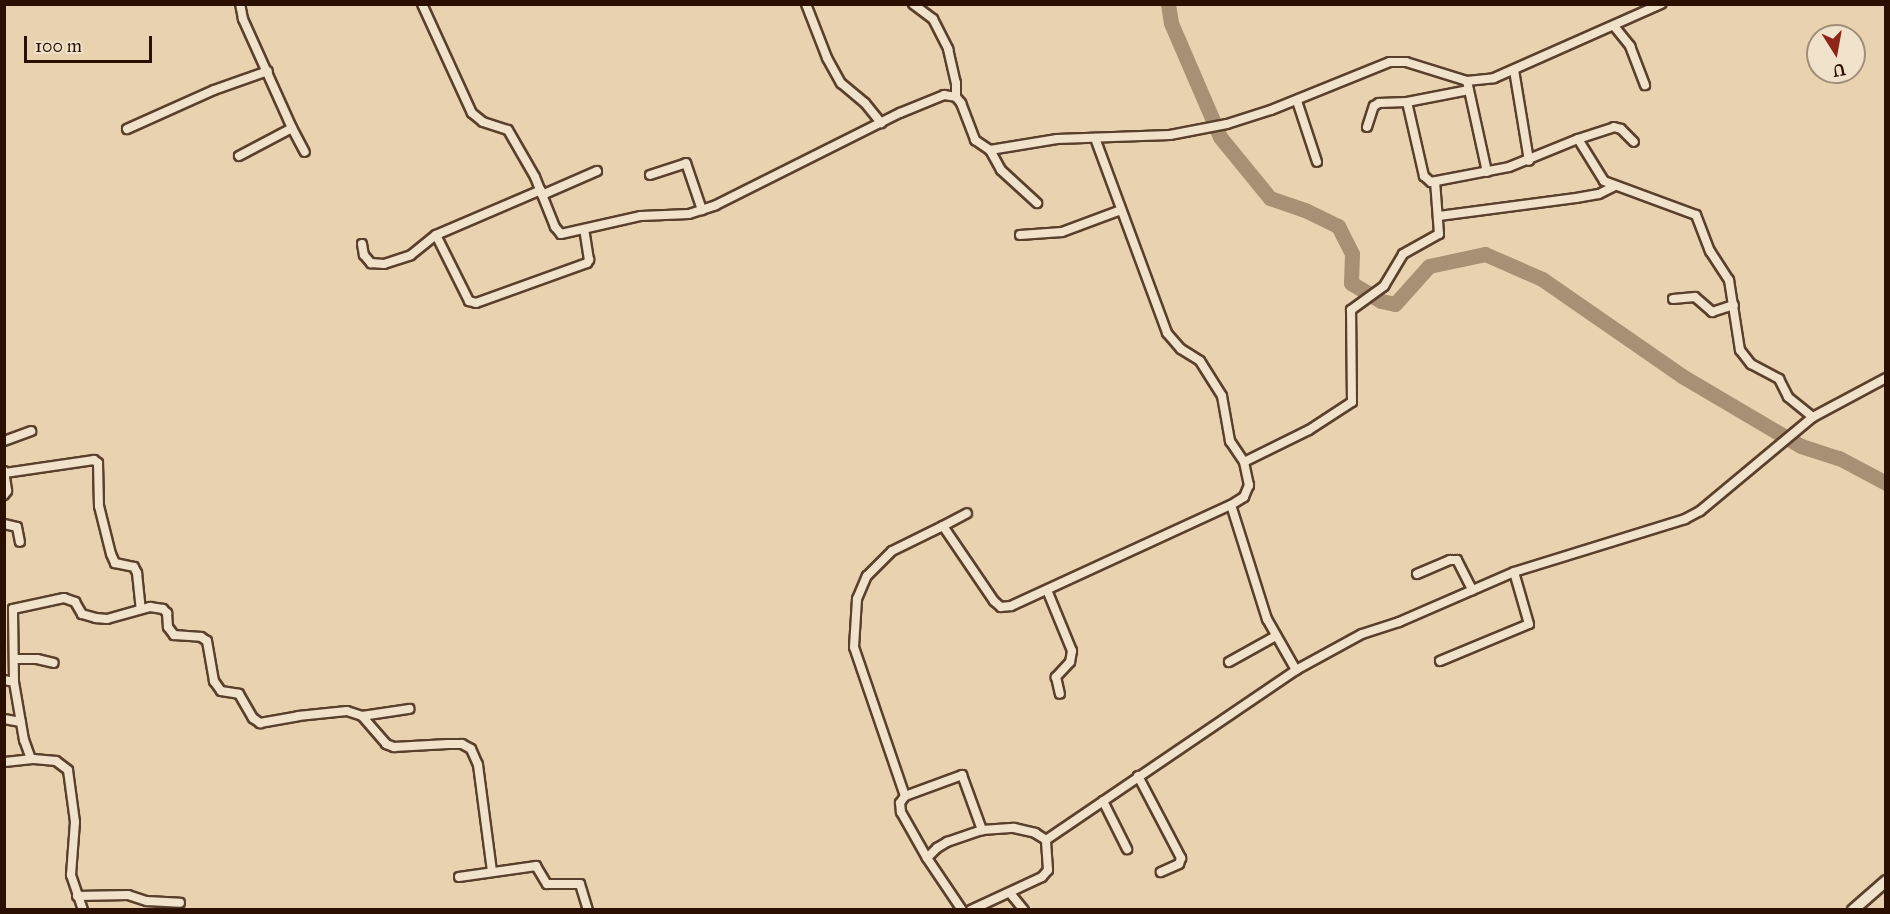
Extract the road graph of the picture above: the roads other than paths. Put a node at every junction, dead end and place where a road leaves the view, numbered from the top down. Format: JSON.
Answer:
{"nodes":[{"id":1,"x":240,"y":4,"type":"edge"},
{"id":2,"x":422,"y":4,"type":"edge"},
{"id":3,"x":806,"y":4,"type":"edge"},
{"id":4,"x":913,"y":4,"type":"edge"},
{"id":5,"x":1661,"y":4,"type":"edge"},
{"id":6,"x":1614,"y":26,"type":"junction"},
{"id":7,"x":1514,"y":70,"type":"junction"},
{"id":8,"x":268,"y":71,"type":"junction"},
{"id":9,"x":1468,"y":85,"type":"junction"},
{"id":10,"x":1645,"y":85,"type":"dead end"},
{"id":11,"x":956,"y":97,"type":"junction"},
{"id":12,"x":1297,"y":101,"type":"junction"},
{"id":13,"x":1407,"y":102,"type":"junction"},
{"id":14,"x":881,"y":123,"type":"junction"},
{"id":15,"x":1367,"y":127,"type":"dead end"},
{"id":16,"x":292,"y":128,"type":"junction"},
{"id":17,"x":127,"y":129,"type":"dead end"},
{"id":18,"x":1095,"y":138,"type":"junction"},
{"id":19,"x":1578,"y":139,"type":"junction"},
{"id":20,"x":1634,"y":142,"type":"dead end"},
{"id":21,"x":990,"y":150,"type":"junction"},
{"id":22,"x":305,"y":152,"type":"dead end"},
{"id":23,"x":239,"y":156,"type":"dead end"},
{"id":24,"x":1529,"y":161,"type":"junction"},
{"id":25,"x":1317,"y":162,"type":"dead end"},
{"id":26,"x":597,"y":171,"type":"dead end"},
{"id":27,"x":1487,"y":172,"type":"junction"},
{"id":28,"x":650,"y":174,"type":"dead end"},
{"id":29,"x":1435,"y":181,"type":"junction"},
{"id":30,"x":1615,"y":186,"type":"junction"},
{"id":31,"x":542,"y":192,"type":"junction"},
{"id":32,"x":1037,"y":203,"type":"dead end"},
{"id":33,"x":702,"y":210,"type":"junction"},
{"id":34,"x":1121,"y":210,"type":"junction"},
{"id":35,"x":1439,"y":216,"type":"junction"},
{"id":36,"x":584,"y":230,"type":"junction"},
{"id":37,"x":436,"y":235,"type":"junction"},
{"id":38,"x":1020,"y":235,"type":"dead end"},
{"id":39,"x":362,"y":244,"type":"dead end"},
{"id":40,"x":1673,"y":299,"type":"dead end"},
{"id":41,"x":1734,"y":305,"type":"junction"},
{"id":42,"x":1886,"y":378,"type":"edge"},
{"id":43,"x":1813,"y":417,"type":"junction"},
{"id":44,"x":31,"y":431,"type":"dead end"},
{"id":45,"x":4,"y":441,"type":"edge"},
{"id":46,"x":1244,"y":462,"type":"junction"},
{"id":47,"x":5,"y":472,"type":"edge"},
{"id":48,"x":4,"y":495,"type":"edge"},
{"id":49,"x":1231,"y":505,"type":"junction"},
{"id":50,"x":967,"y":513,"type":"dead end"},
{"id":51,"x":4,"y":524,"type":"edge"},
{"id":52,"x":944,"y":526,"type":"junction"},
{"id":53,"x":20,"y":542,"type":"dead end"},
{"id":54,"x":1514,"y":572,"type":"junction"},
{"id":55,"x":1417,"y":574,"type":"dead end"},
{"id":56,"x":1047,"y":590,"type":"junction"},
{"id":57,"x":1472,"y":590,"type":"junction"},
{"id":58,"x":141,"y":609,"type":"junction"},
{"id":59,"x":9,"y":610,"type":"edge"},
{"id":60,"x":1276,"y":636,"type":"junction"},
{"id":61,"x":15,"y":659,"type":"junction"},
{"id":62,"x":1440,"y":661,"type":"dead end"},
{"id":63,"x":1229,"y":662,"type":"dead end"},
{"id":64,"x":54,"y":663,"type":"dead end"},
{"id":65,"x":1296,"y":670,"type":"junction"},
{"id":66,"x":4,"y":680,"type":"edge"},
{"id":67,"x":14,"y":682,"type":"junction"},
{"id":68,"x":1060,"y":694,"type":"dead end"},
{"id":69,"x":409,"y":709,"type":"dead end"},
{"id":70,"x":363,"y":716,"type":"junction"},
{"id":71,"x":4,"y":719,"type":"edge"},
{"id":72,"x":21,"y":722,"type":"junction"},
{"id":73,"x":31,"y":759,"type":"junction"},
{"id":74,"x":4,"y":762,"type":"edge"},
{"id":75,"x":1138,"y":776,"type":"junction"},
{"id":76,"x":904,"y":796,"type":"junction"},
{"id":77,"x":1103,"y":801,"type":"junction"},
{"id":78,"x":982,"y":830,"type":"junction"},
{"id":79,"x":1046,"y":840,"type":"junction"},
{"id":80,"x":1127,"y":849,"type":"dead end"},
{"id":81,"x":927,"y":858,"type":"junction"},
{"id":82,"x":492,"y":871,"type":"junction"},
{"id":83,"x":1161,"y":872,"type":"dead end"},
{"id":84,"x":459,"y":877,"type":"dead end"},
{"id":85,"x":1886,"y":881,"type":"edge"},
{"id":86,"x":1010,"y":893,"type":"junction"},
{"id":87,"x":77,"y":896,"type":"junction"},
{"id":88,"x":180,"y":903,"type":"dead end"},
{"id":89,"x":82,"y":909,"type":"edge"},
{"id":90,"x":588,"y":909,"type":"edge"},
{"id":91,"x":963,"y":909,"type":"edge"},
{"id":92,"x":971,"y":909,"type":"edge"},
{"id":93,"x":1024,"y":909,"type":"edge"},
{"id":94,"x":1853,"y":909,"type":"edge"}],
"edges":[{"from":1,"to":8,"type":"street"},
{"from":2,"to":31,"type":"street"},
{"from":3,"to":14,"type":"street"},
{"from":4,"to":11,"type":"street"},
{"from":5,"to":6,"type":"street"},
{"from":6,"to":7,"type":"street"},
{"from":6,"to":10,"type":"street"},
{"from":7,"to":9,"type":"street"},
{"from":7,"to":24,"type":"street"},
{"from":8,"to":16,"type":"street"},
{"from":8,"to":17,"type":"street"},
{"from":9,"to":12,"type":"street"},
{"from":9,"to":13,"type":"street"},
{"from":9,"to":27,"type":"street"},
{"from":11,"to":14,"type":"street"},
{"from":11,"to":21,"type":"street"},
{"from":12,"to":18,"type":"street"},
{"from":12,"to":25,"type":"street"},
{"from":13,"to":15,"type":"street"},
{"from":13,"to":29,"type":"street"},
{"from":14,"to":33,"type":"street"},
{"from":16,"to":22,"type":"street"},
{"from":16,"to":23,"type":"street"},
{"from":18,"to":21,"type":"street"},
{"from":18,"to":34,"type":"street"},
{"from":19,"to":20,"type":"street"},
{"from":19,"to":24,"type":"street"},
{"from":19,"to":30,"type":"street"},
{"from":21,"to":32,"type":"street"},
{"from":24,"to":27,"type":"street"},
{"from":26,"to":31,"type":"street"},
{"from":27,"to":29,"type":"street"},
{"from":28,"to":33,"type":"street"},
{"from":29,"to":35,"type":"street"},
{"from":30,"to":35,"type":"street"},
{"from":30,"to":41,"type":"street"},
{"from":31,"to":36,"type":"street"},
{"from":31,"to":37,"type":"street"},
{"from":33,"to":36,"type":"street"},
{"from":34,"to":38,"type":"street"},
{"from":34,"to":46,"type":"street"},
{"from":35,"to":46,"type":"street"},
{"from":36,"to":37,"type":"street"},
{"from":37,"to":39,"type":"street"},
{"from":40,"to":41,"type":"street"},
{"from":41,"to":43,"type":"street"},
{"from":42,"to":43,"type":"street"},
{"from":43,"to":54,"type":"street"},
{"from":44,"to":45,"type":"street"},
{"from":46,"to":49,"type":"street"},
{"from":47,"to":48,"type":"street"},
{"from":47,"to":58,"type":"street"},
{"from":49,"to":56,"type":"street"},
{"from":49,"to":60,"type":"street"},
{"from":50,"to":52,"type":"street"},
{"from":51,"to":53,"type":"street"},
{"from":52,"to":56,"type":"street"},
{"from":52,"to":76,"type":"street"},
{"from":54,"to":57,"type":"street"},
{"from":54,"to":62,"type":"street"},
{"from":55,"to":57,"type":"street"},
{"from":56,"to":68,"type":"street"},
{"from":57,"to":65,"type":"street"},
{"from":58,"to":59,"type":"street"},
{"from":58,"to":70,"type":"street"},
{"from":59,"to":61,"type":"street"},
{"from":60,"to":63,"type":"street"},
{"from":60,"to":65,"type":"street"},
{"from":61,"to":64,"type":"street"},
{"from":61,"to":67,"type":"street"},
{"from":65,"to":75,"type":"street"},
{"from":66,"to":67,"type":"street"},
{"from":67,"to":72,"type":"street"},
{"from":69,"to":70,"type":"street"},
{"from":70,"to":82,"type":"street"},
{"from":71,"to":72,"type":"street"},
{"from":72,"to":73,"type":"street"},
{"from":73,"to":74,"type":"street"},
{"from":73,"to":87,"type":"street"},
{"from":75,"to":77,"type":"street"},
{"from":75,"to":83,"type":"street"},
{"from":76,"to":78,"type":"street"},
{"from":76,"to":81,"type":"street"},
{"from":77,"to":79,"type":"street"},
{"from":77,"to":80,"type":"street"},
{"from":78,"to":79,"type":"street"},
{"from":78,"to":81,"type":"street"},
{"from":79,"to":86,"type":"street"},
{"from":81,"to":91,"type":"street"},
{"from":82,"to":84,"type":"street"},
{"from":82,"to":90,"type":"street"},
{"from":85,"to":94,"type":"street"},
{"from":86,"to":92,"type":"street"},
{"from":86,"to":93,"type":"street"},
{"from":87,"to":88,"type":"street"},
{"from":87,"to":89,"type":"street"}]}
